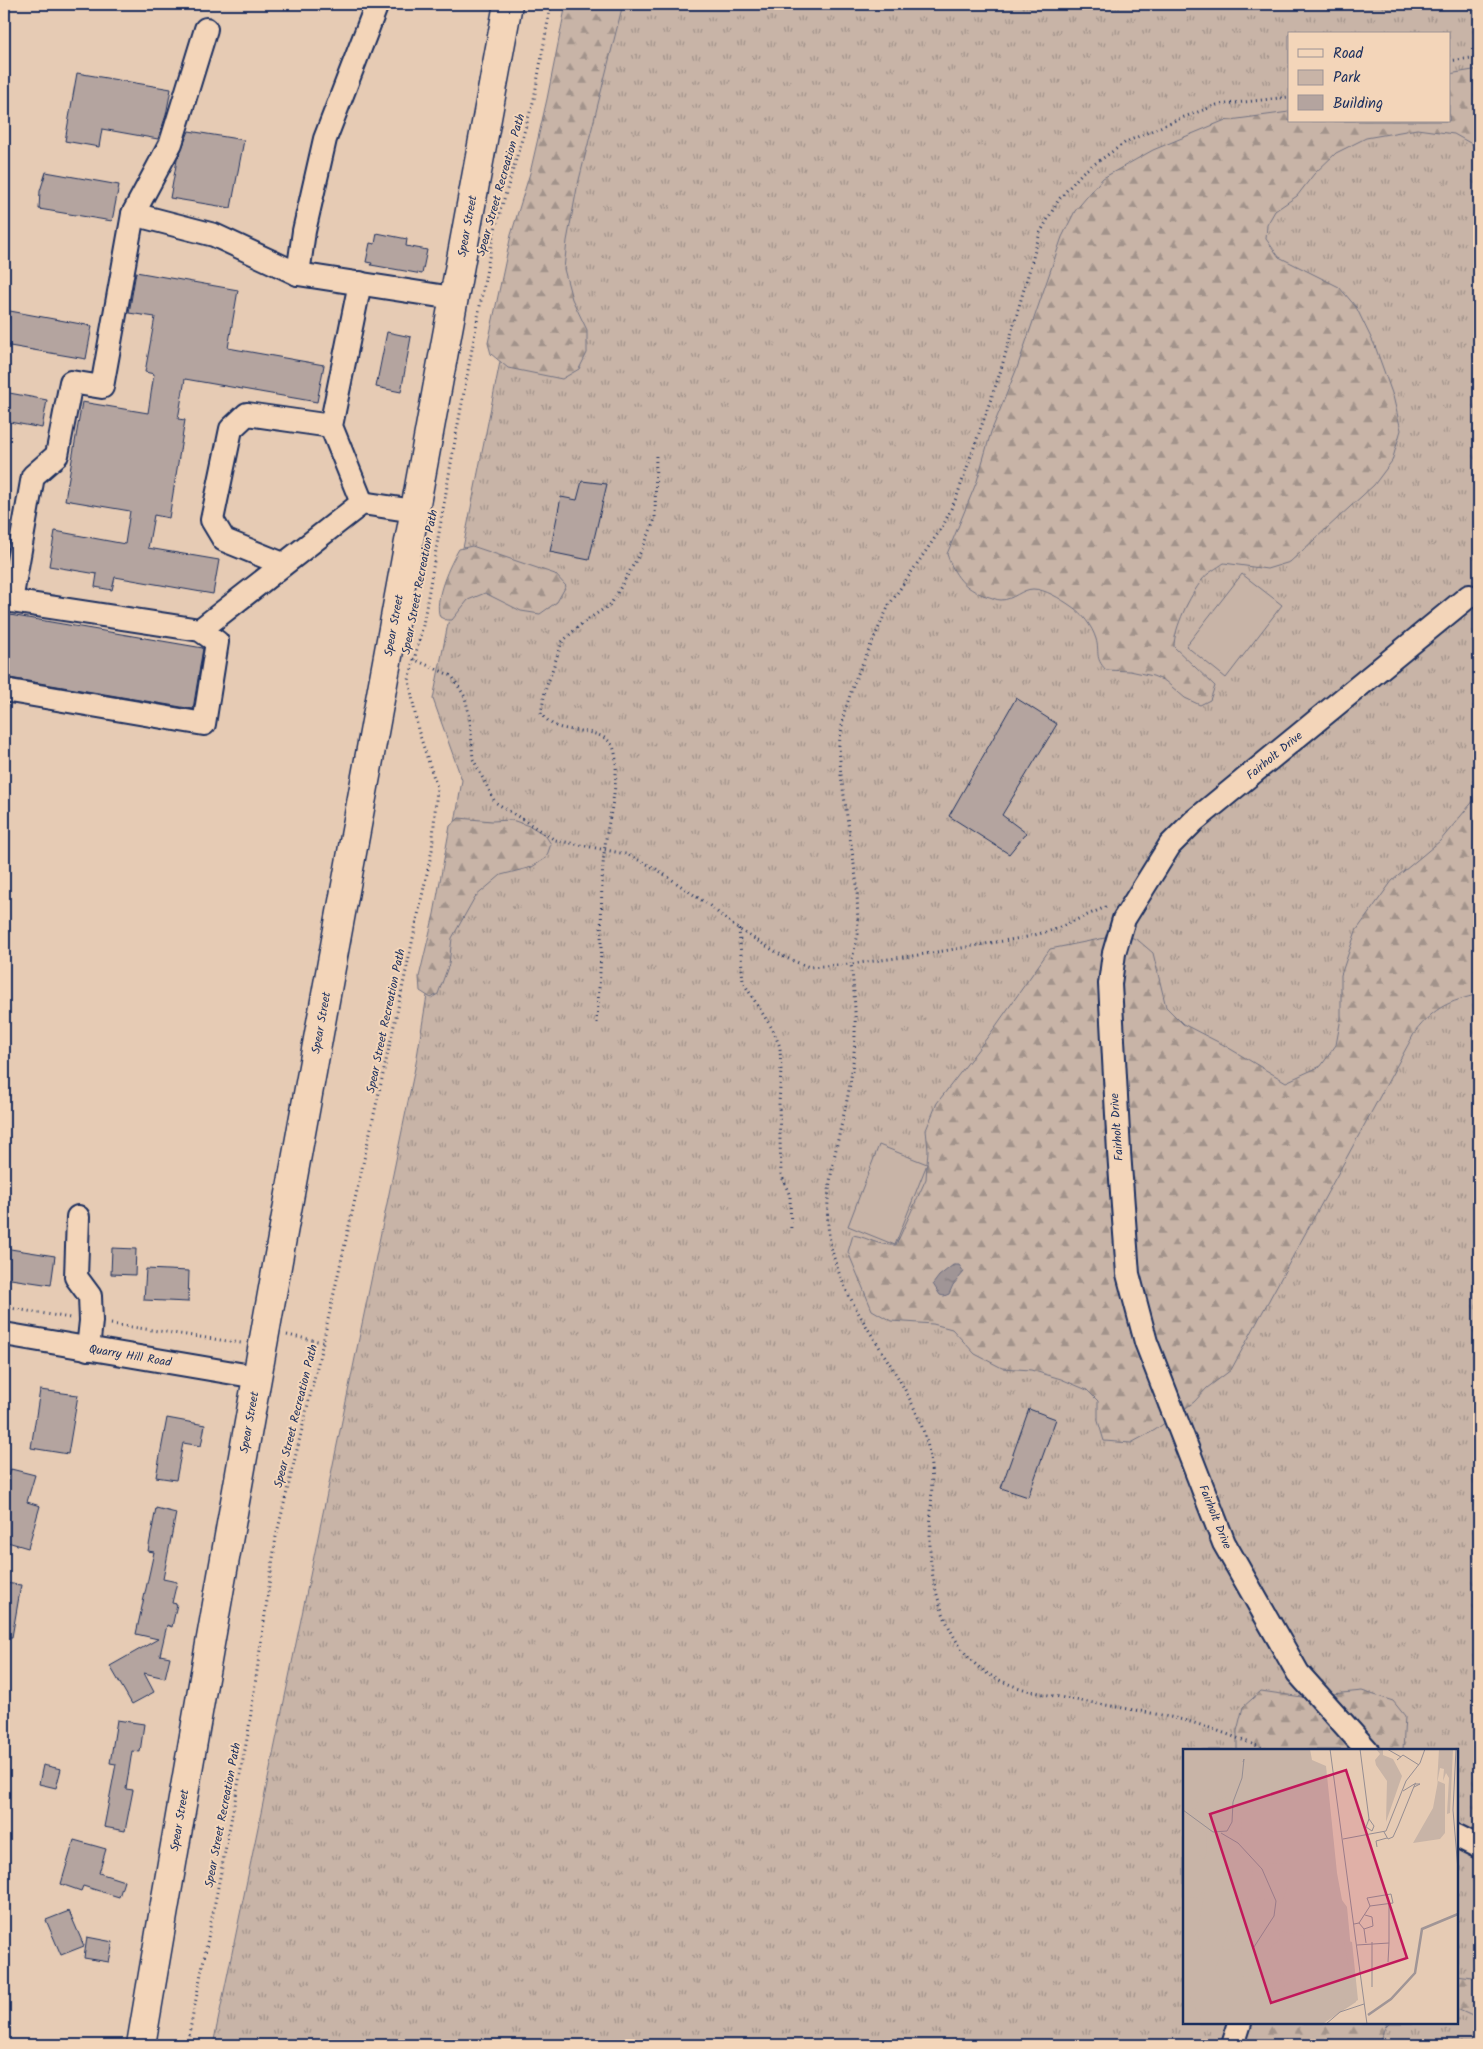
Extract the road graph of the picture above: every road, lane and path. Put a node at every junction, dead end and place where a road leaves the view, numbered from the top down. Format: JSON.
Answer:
{"nodes":[{"id":1,"x":376,"y":4,"type":"edge"},
{"id":2,"x":508,"y":4,"type":"edge"},
{"id":3,"x":551,"y":4,"type":"edge"},
{"id":4,"x":206,"y":28,"type":"dead end"},
{"id":5,"x":1479,"y":57,"type":"edge"},
{"id":6,"x":1450,"y":61,"type":"edge"},
{"id":7,"x":1288,"y":97,"type":"edge"},
{"id":8,"x":133,"y":214,"type":"junction"},
{"id":9,"x":298,"y":274,"type":"junction"},
{"id":10,"x":360,"y":283,"type":"junction"},
{"id":11,"x":454,"y":298,"type":"junction"},
{"id":12,"x":331,"y":426,"type":"junction"},
{"id":13,"x":656,"y":453,"type":"dead end"},
{"id":14,"x":362,"y":503,"type":"junction"},
{"id":15,"x":414,"y":511,"type":"junction"},
{"id":16,"x":284,"y":564,"type":"junction"},
{"id":17,"x":1469,"y":596,"type":"dead end"},
{"id":18,"x":7,"y":600,"type":"edge"},
{"id":19,"x":200,"y":630,"type":"junction"},
{"id":20,"x":388,"y":654,"type":"junction"},
{"id":21,"x":414,"y":660,"type":"junction"},
{"id":22,"x":4,"y":690,"type":"edge"},
{"id":23,"x":603,"y":848,"type":"junction"},
{"id":24,"x":1106,"y":907,"type":"dead end"},
{"id":25,"x":739,"y":930,"type":"junction"},
{"id":26,"x":851,"y":964,"type":"junction"},
{"id":27,"x":597,"y":1023,"type":"dead end"},
{"id":28,"x":78,"y":1217,"type":"dead end"},
{"id":29,"x":791,"y":1232,"type":"dead end"},
{"id":30,"x":4,"y":1307,"type":"edge"},
{"id":31,"x":91,"y":1321,"type":"junction"},
{"id":32,"x":4,"y":1334,"type":"edge"},
{"id":33,"x":263,"y":1340,"type":"junction"},
{"id":34,"x":322,"y":1342,"type":"junction"},
{"id":35,"x":88,"y":1348,"type":"junction"},
{"id":36,"x":256,"y":1377,"type":"junction"},
{"id":37,"x":1265,"y":1749,"type":"edge"},
{"id":38,"x":1366,"y":1749,"type":"edge"},
{"id":39,"x":1458,"y":1836,"type":"edge"},
{"id":40,"x":1479,"y":1847,"type":"edge"},
{"id":41,"x":1240,"y":2024,"type":"edge"},
{"id":42,"x":141,"y":2045,"type":"edge"},
{"id":43,"x":187,"y":2045,"type":"edge"},
{"id":44,"x":1233,"y":2045,"type":"edge"}],
"edges":[{"from":1,"to":9,"type":"street"},
{"from":2,"to":11,"type":"main road","name":"Spear Street"},
{"from":3,"to":21,"type":"path","name":"Spear Street Recreation Path"},
{"from":4,"to":8,"type":"street"},
{"from":5,"to":6,"type":"path"},
{"from":7,"to":26,"type":"path"},
{"from":8,"to":9,"type":"street"},
{"from":8,"to":18,"type":"street"},
{"from":9,"to":10,"type":"street"},
{"from":10,"to":11,"type":"street"},
{"from":10,"to":12,"type":"street"},
{"from":11,"to":15,"type":"main road","name":"Spear Street"},
{"from":12,"to":14,"type":"street"},
{"from":12,"to":16,"type":"street"},
{"from":13,"to":23,"type":"path"},
{"from":14,"to":15,"type":"street"},
{"from":14,"to":16,"type":"street"},
{"from":15,"to":20,"type":"main road","name":"Spear Street"},
{"from":16,"to":19,"type":"street"},
{"from":17,"to":38,"type":"street","name":"Fairholt Drive"},
{"from":18,"to":19,"type":"street"},
{"from":19,"to":22,"type":"street"},
{"from":20,"to":21,"type":"path"},
{"from":20,"to":33,"type":"main road","name":"Spear Street"},
{"from":21,"to":23,"type":"path"},
{"from":21,"to":34,"type":"path","name":"Spear Street Recreation Path"},
{"from":23,"to":25,"type":"path"},
{"from":23,"to":27,"type":"path"},
{"from":24,"to":26,"type":"path"},
{"from":25,"to":26,"type":"path"},
{"from":25,"to":29,"type":"path"},
{"from":26,"to":37,"type":"path"},
{"from":28,"to":31,"type":"street"},
{"from":30,"to":31,"type":"path"},
{"from":31,"to":33,"type":"path"},
{"from":31,"to":35,"type":"street"},
{"from":32,"to":35,"type":"street","name":"Quarry Hill Road"},
{"from":33,"to":34,"type":"path"},
{"from":33,"to":36,"type":"main road","name":"Spear Street"},
{"from":34,"to":43,"type":"path","name":"Spear Street Recreation Path"},
{"from":35,"to":36,"type":"street","name":"Quarry Hill Road"},
{"from":36,"to":42,"type":"main road","name":"Spear Street"},
{"from":39,"to":40,"type":"street"},
{"from":41,"to":44,"type":"street"}]}
